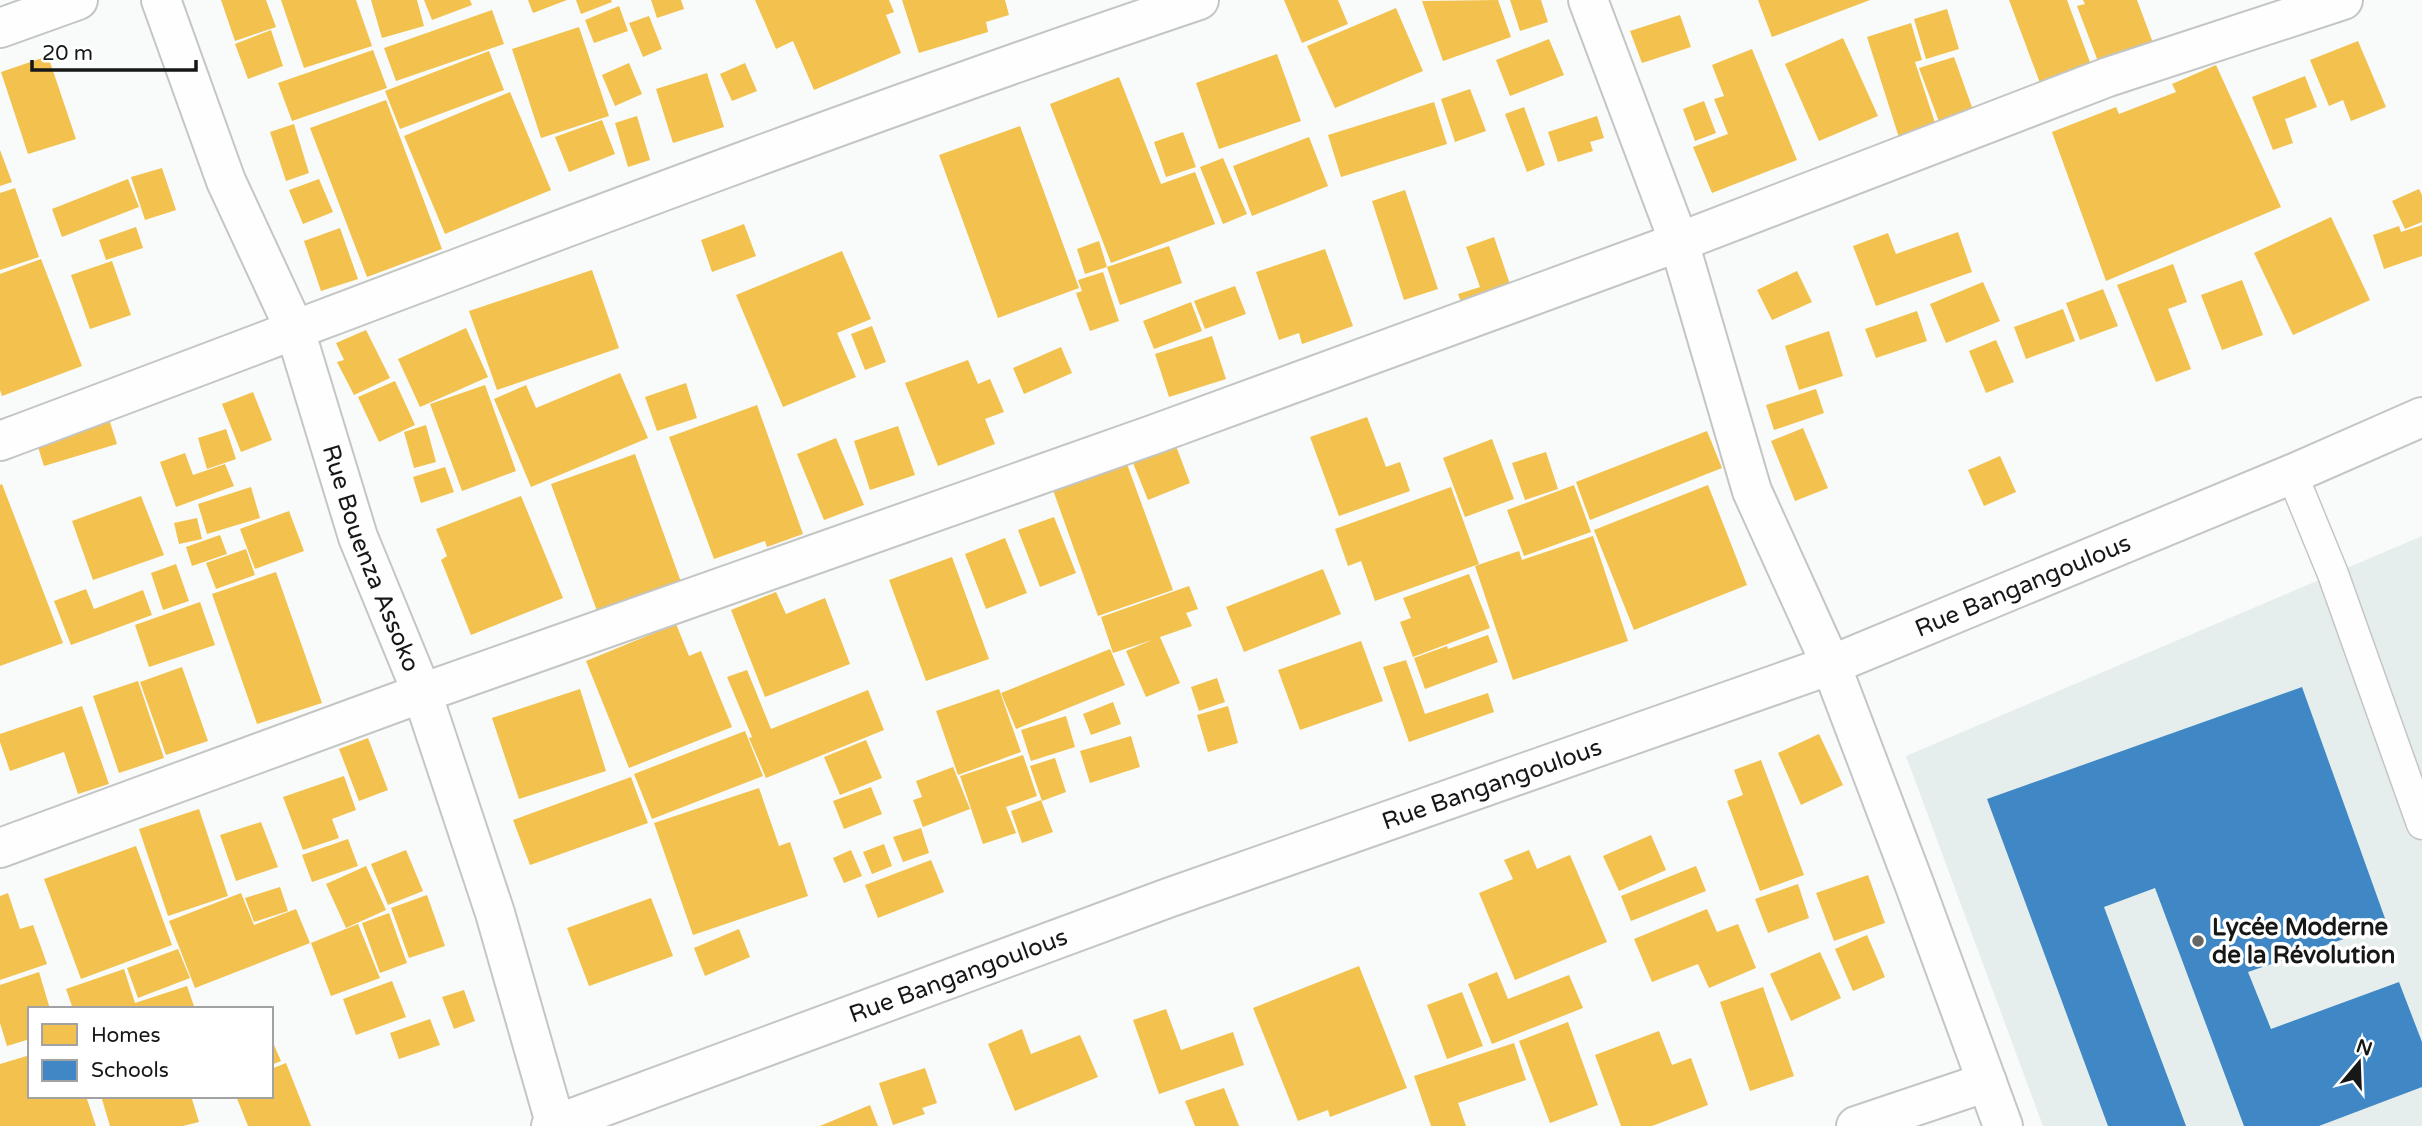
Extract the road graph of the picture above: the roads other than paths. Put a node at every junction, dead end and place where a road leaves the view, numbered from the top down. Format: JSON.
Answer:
{"nodes":[{"id":1,"x":78,"y":0,"type":"edge"},
{"id":2,"x":161,"y":0,"type":"edge"},
{"id":3,"x":1199,"y":0,"type":"edge"},
{"id":4,"x":1588,"y":0,"type":"edge"},
{"id":5,"x":2343,"y":0,"type":"edge"},
{"id":6,"x":0,"y":28,"type":"edge"},
{"id":7,"x":1679,"y":242,"type":"junction"},
{"id":8,"x":295,"y":330,"type":"junction"},
{"id":9,"x":2422,"y":416,"type":"edge"},
{"id":10,"x":0,"y":441,"type":"edge"},
{"id":11,"x":2292,"y":474,"type":"junction"},
{"id":12,"x":1831,"y":665,"type":"junction"},
{"id":13,"x":422,"y":693,"type":"junction"},
{"id":14,"x":2422,"y":824,"type":"edge"},
{"id":15,"x":0,"y":848,"type":"edge"},
{"id":16,"x":1987,"y":1082,"type":"junction"},
{"id":17,"x":554,"y":1125,"type":"edge"},
{"id":18,"x":1856,"y":1126,"type":"edge"},
{"id":19,"x":2003,"y":1126,"type":"edge"}],
"edges":[{"from":1,"to":6,"type":"street"},
{"from":2,"to":8,"type":"street","name":"Rue Bouenza Assoko"},
{"from":3,"to":8,"type":"street"},
{"from":4,"to":7,"type":"street"},
{"from":5,"to":7,"type":"street"},
{"from":7,"to":12,"type":"street"},
{"from":7,"to":13,"type":"street"},
{"from":8,"to":10,"type":"street"},
{"from":8,"to":13,"type":"street","name":"Rue Bouenza Assoko"},
{"from":9,"to":11,"type":"street","name":"Rue Bangangoulous"},
{"from":11,"to":12,"type":"street","name":"Rue Bangangoulous"},
{"from":11,"to":14,"type":"lane"},
{"from":12,"to":16,"type":"street"},
{"from":12,"to":17,"type":"street","name":"Rue Bangangoulous"},
{"from":13,"to":15,"type":"street"},
{"from":13,"to":17,"type":"street","name":"Rue Bouenza Assoko"},
{"from":16,"to":18,"type":"street"},
{"from":16,"to":19,"type":"street"}]}
